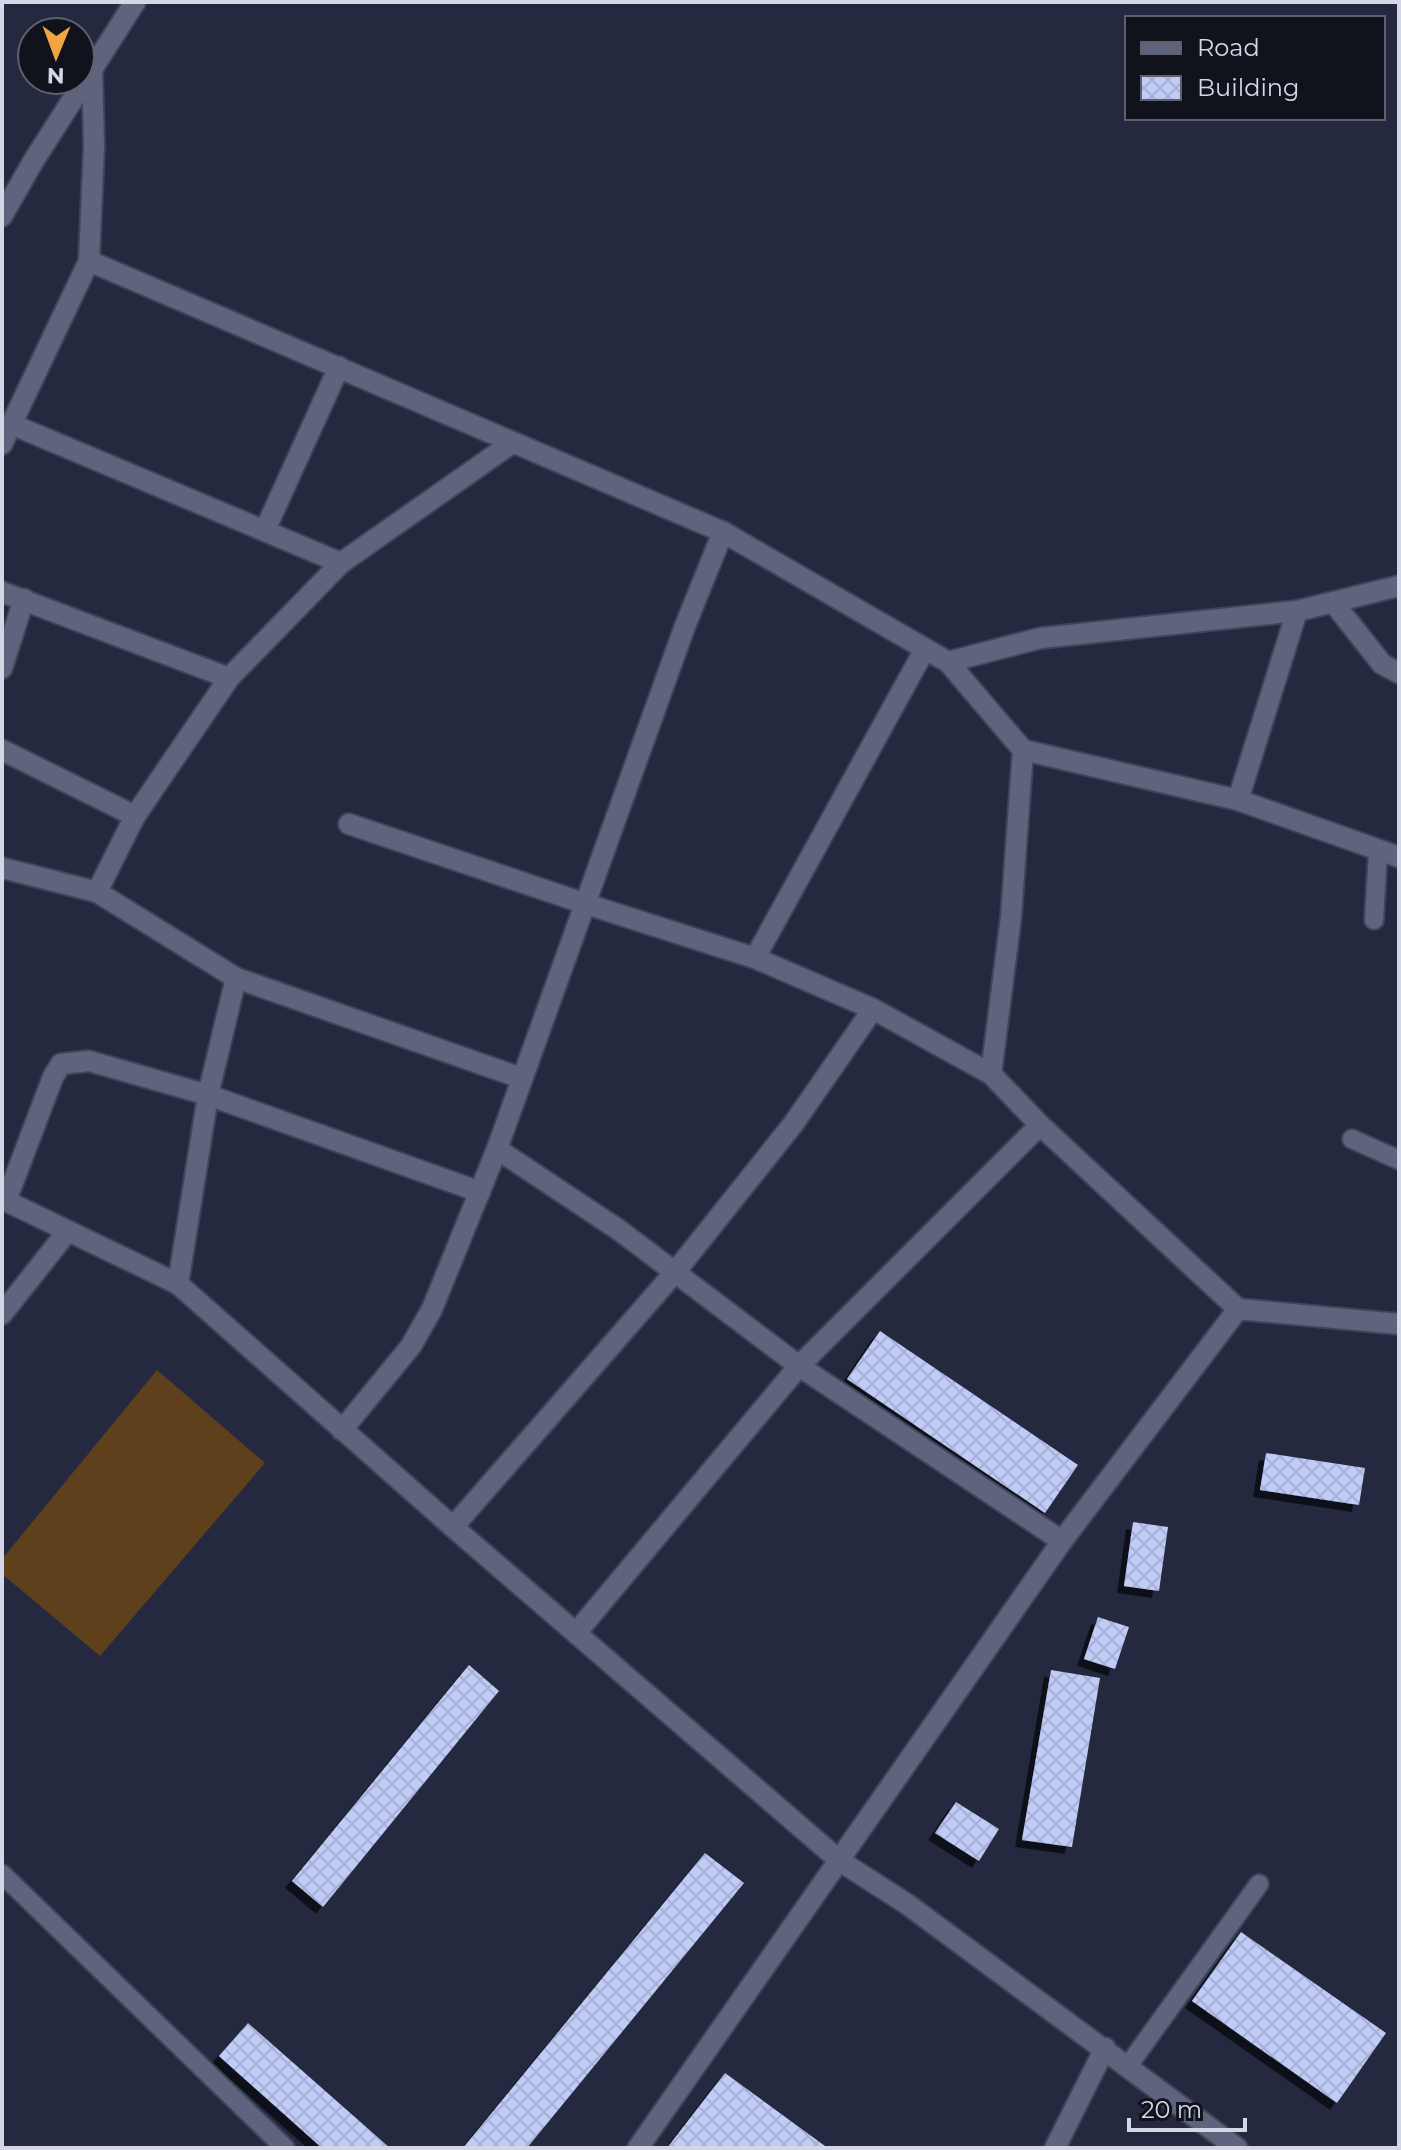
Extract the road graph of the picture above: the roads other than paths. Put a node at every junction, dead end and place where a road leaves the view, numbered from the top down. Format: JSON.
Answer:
{"nodes":[{"id":1,"x":135,"y":2,"type":"edge"},
{"id":2,"x":96,"y":62,"type":"edge"},
{"id":3,"x":75,"y":96,"type":"edge"},
{"id":4,"x":93,"y":96,"type":"edge"},
{"id":5,"x":2,"y":216,"type":"edge"},
{"id":6,"x":89,"y":261,"type":"junction"},
{"id":7,"x":339,"y":367,"type":"junction"},
{"id":8,"x":11,"y":424,"type":"junction"},
{"id":9,"x":512,"y":443,"type":"junction"},
{"id":10,"x":2,"y":444,"type":"edge"},
{"id":11,"x":265,"y":530,"type":"junction"},
{"id":12,"x":723,"y":532,"type":"junction"},
{"id":13,"x":341,"y":563,"type":"junction"},
{"id":14,"x":1399,"y":586,"type":"edge"},
{"id":15,"x":2,"y":592,"type":"edge"},
{"id":16,"x":24,"y":599,"type":"junction"},
{"id":17,"x":1333,"y":602,"type":"junction"},
{"id":18,"x":1297,"y":611,"type":"junction"},
{"id":19,"x":925,"y":649,"type":"junction"},
{"id":20,"x":948,"y":662,"type":"junction"},
{"id":21,"x":2,"y":668,"type":"edge"},
{"id":22,"x":1399,"y":673,"type":"edge"},
{"id":23,"x":229,"y":678,"type":"junction"},
{"id":24,"x":2,"y":750,"type":"edge"},
{"id":25,"x":1023,"y":750,"type":"junction"},
{"id":26,"x":1238,"y":800,"type":"junction"},
{"id":27,"x":135,"y":816,"type":"junction"},
{"id":28,"x":349,"y":824,"type":"dead end"},
{"id":29,"x":1378,"y":851,"type":"junction"},
{"id":30,"x":1399,"y":857,"type":"edge"},
{"id":31,"x":2,"y":868,"type":"edge"},
{"id":32,"x":97,"y":892,"type":"junction"},
{"id":33,"x":583,"y":903,"type":"junction"},
{"id":34,"x":1374,"y":920,"type":"dead end"},
{"id":35,"x":755,"y":958,"type":"junction"},
{"id":36,"x":236,"y":978,"type":"junction"},
{"id":37,"x":873,"y":1009,"type":"junction"},
{"id":38,"x":991,"y":1074,"type":"junction"},
{"id":39,"x":521,"y":1078,"type":"junction"},
{"id":40,"x":208,"y":1095,"type":"junction"},
{"id":41,"x":1040,"y":1125,"type":"junction"},
{"id":42,"x":1352,"y":1139,"type":"dead end"},
{"id":43,"x":497,"y":1149,"type":"junction"},
{"id":44,"x":1399,"y":1160,"type":"edge"},
{"id":45,"x":480,"y":1192,"type":"junction"},
{"id":46,"x":4,"y":1200,"type":"edge"},
{"id":47,"x":67,"y":1232,"type":"junction"},
{"id":48,"x":676,"y":1271,"type":"junction"},
{"id":49,"x":178,"y":1284,"type":"junction"},
{"id":50,"x":1238,"y":1309,"type":"junction"},
{"id":51,"x":2,"y":1314,"type":"edge"},
{"id":52,"x":1399,"y":1324,"type":"edge"},
{"id":53,"x":799,"y":1366,"type":"junction"},
{"id":54,"x":342,"y":1430,"type":"junction"},
{"id":55,"x":453,"y":1527,"type":"junction"},
{"id":56,"x":1062,"y":1541,"type":"junction"},
{"id":57,"x":576,"y":1633,"type":"junction"},
{"id":58,"x":840,"y":1861,"type":"junction"},
{"id":59,"x":2,"y":1874,"type":"edge"},
{"id":60,"x":1259,"y":1884,"type":"dead end"},
{"id":61,"x":1105,"y":2048,"type":"junction"},
{"id":62,"x":1128,"y":2066,"type":"junction"},
{"id":63,"x":285,"y":2148,"type":"edge"},
{"id":64,"x":638,"y":2148,"type":"edge"},
{"id":65,"x":1055,"y":2148,"type":"edge"},
{"id":66,"x":1237,"y":2148,"type":"edge"}],
"edges":[{"from":1,"to":2,"type":"street"},
{"from":3,"to":5,"type":"street"},
{"from":4,"to":6,"type":"street"},
{"from":6,"to":7,"type":"street"},
{"from":6,"to":8,"type":"street"},
{"from":7,"to":9,"type":"street"},
{"from":7,"to":11,"type":"street"},
{"from":8,"to":10,"type":"street"},
{"from":8,"to":11,"type":"street"},
{"from":9,"to":12,"type":"street"},
{"from":9,"to":13,"type":"street"},
{"from":11,"to":13,"type":"street"},
{"from":12,"to":19,"type":"street"},
{"from":12,"to":33,"type":"street"},
{"from":13,"to":23,"type":"street"},
{"from":14,"to":17,"type":"street"},
{"from":15,"to":16,"type":"street"},
{"from":16,"to":21,"type":"street"},
{"from":16,"to":23,"type":"street"},
{"from":17,"to":18,"type":"street"},
{"from":17,"to":22,"type":"street"},
{"from":18,"to":20,"type":"street"},
{"from":18,"to":26,"type":"street"},
{"from":19,"to":20,"type":"street"},
{"from":19,"to":35,"type":"street"},
{"from":20,"to":25,"type":"street"},
{"from":23,"to":27,"type":"street"},
{"from":24,"to":27,"type":"street"},
{"from":25,"to":26,"type":"street"},
{"from":25,"to":38,"type":"street"},
{"from":26,"to":29,"type":"street"},
{"from":27,"to":32,"type":"street"},
{"from":28,"to":33,"type":"street"},
{"from":29,"to":30,"type":"street"},
{"from":29,"to":34,"type":"lane"},
{"from":31,"to":32,"type":"street"},
{"from":32,"to":36,"type":"street"},
{"from":33,"to":35,"type":"street"},
{"from":33,"to":39,"type":"street"},
{"from":35,"to":37,"type":"street"},
{"from":36,"to":39,"type":"street"},
{"from":36,"to":40,"type":"street"},
{"from":37,"to":38,"type":"street"},
{"from":37,"to":48,"type":"street"},
{"from":38,"to":41,"type":"street"},
{"from":39,"to":43,"type":"street"},
{"from":40,"to":45,"type":"street"},
{"from":40,"to":46,"type":"street"},
{"from":40,"to":49,"type":"street"},
{"from":41,"to":50,"type":"street"},
{"from":41,"to":53,"type":"street"},
{"from":42,"to":44,"type":"lane"},
{"from":43,"to":45,"type":"street"},
{"from":43,"to":48,"type":"street"},
{"from":45,"to":54,"type":"street"},
{"from":46,"to":47,"type":"street"},
{"from":47,"to":49,"type":"street"},
{"from":47,"to":51,"type":"street"},
{"from":48,"to":53,"type":"street"},
{"from":48,"to":55,"type":"street"},
{"from":49,"to":54,"type":"street"},
{"from":50,"to":52,"type":"street"},
{"from":50,"to":56,"type":"street"},
{"from":53,"to":56,"type":"street"},
{"from":53,"to":57,"type":"street"},
{"from":54,"to":55,"type":"street"},
{"from":55,"to":57,"type":"street"},
{"from":56,"to":58,"type":"street"},
{"from":57,"to":58,"type":"street"},
{"from":58,"to":61,"type":"street"},
{"from":58,"to":64,"type":"street"},
{"from":59,"to":63,"type":"lane"},
{"from":60,"to":62,"type":"lane"},
{"from":61,"to":62,"type":"street"},
{"from":61,"to":65,"type":"street"},
{"from":62,"to":66,"type":"street"}]}
